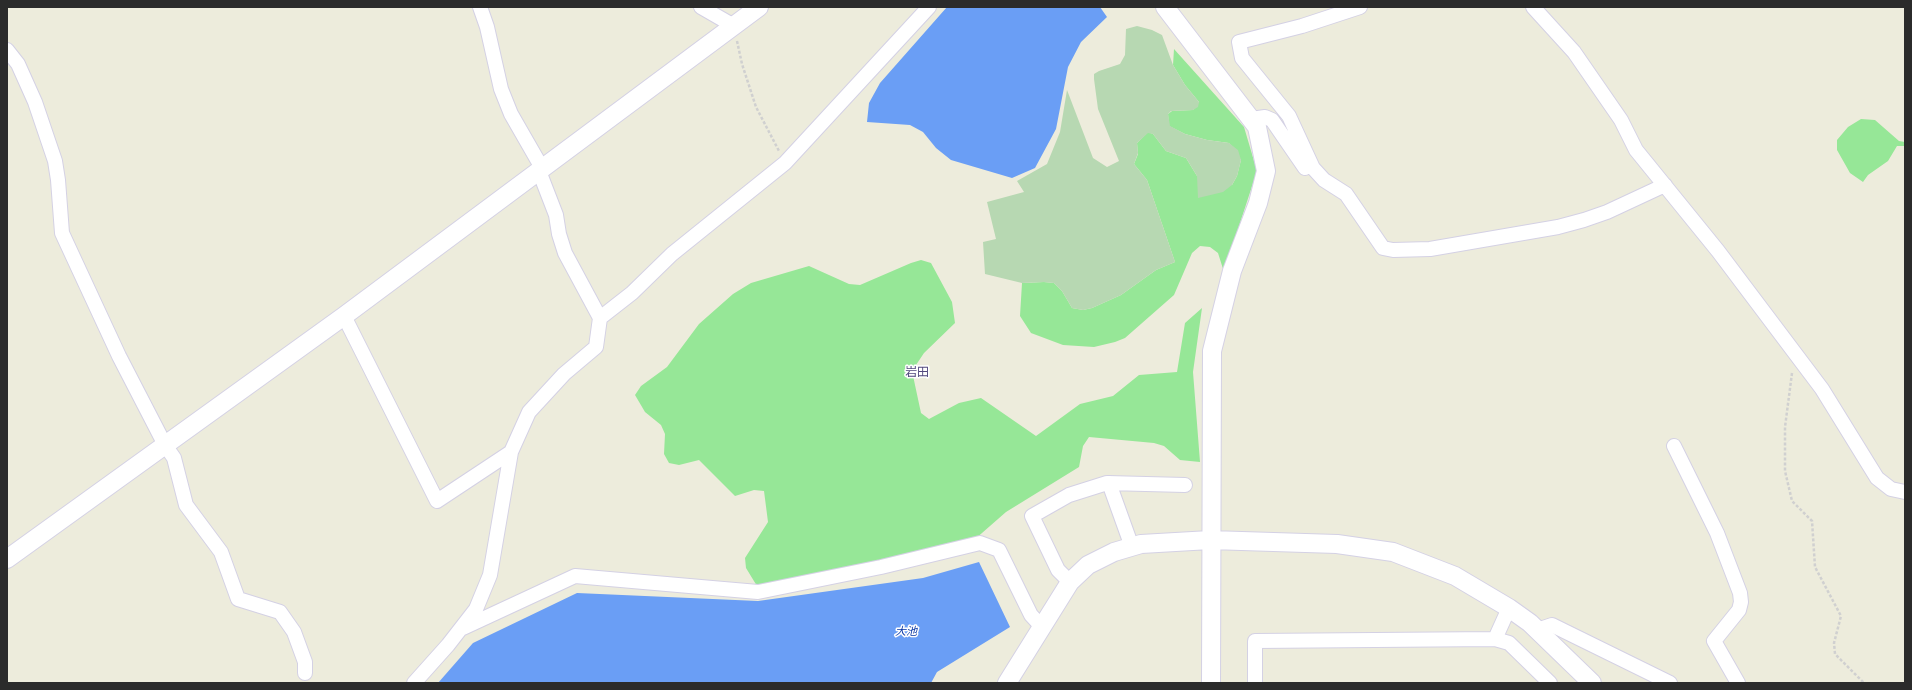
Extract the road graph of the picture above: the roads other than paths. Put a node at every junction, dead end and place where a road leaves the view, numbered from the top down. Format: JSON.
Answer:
{"nodes":[{"id":1,"x":480,"y":7,"type":"edge"},
{"id":2,"x":701,"y":7,"type":"edge"},
{"id":3,"x":759,"y":7,"type":"edge"},
{"id":4,"x":928,"y":7,"type":"edge"},
{"id":5,"x":1165,"y":7,"type":"edge"},
{"id":6,"x":1360,"y":7,"type":"edge"},
{"id":7,"x":1533,"y":7,"type":"edge"},
{"id":8,"x":734,"y":26,"type":"junction"},
{"id":9,"x":7,"y":50,"type":"edge"},
{"id":10,"x":1251,"y":119,"type":"junction"},
{"id":11,"x":540,"y":170,"type":"junction"},
{"id":12,"x":1318,"y":173,"type":"junction"},
{"id":13,"x":1665,"y":185,"type":"junction"},
{"id":14,"x":344,"y":316,"type":"junction"},
{"id":15,"x":600,"y":318,"type":"junction"},
{"id":16,"x":165,"y":445,"type":"junction"},
{"id":17,"x":1674,"y":446,"type":"dead end"},
{"id":18,"x":511,"y":452,"type":"junction"},
{"id":19,"x":1110,"y":483,"type":"junction"},
{"id":20,"x":1185,"y":485,"type":"dead end"},
{"id":21,"x":1905,"y":492,"type":"edge"},
{"id":22,"x":1210,"y":540,"type":"junction"},
{"id":23,"x":1132,"y":547,"type":"junction"},
{"id":24,"x":7,"y":559,"type":"edge"},
{"id":25,"x":1070,"y":582,"type":"junction"},
{"id":26,"x":1509,"y":608,"type":"junction"},
{"id":27,"x":1042,"y":627,"type":"junction"},
{"id":28,"x":460,"y":630,"type":"junction"},
{"id":29,"x":1537,"y":630,"type":"junction"},
{"id":30,"x":1495,"y":639,"type":"junction"},
{"id":31,"x":305,"y":673,"type":"dead end"},
{"id":32,"x":1012,"y":682,"type":"edge"},
{"id":33,"x":414,"y":683,"type":"edge"},
{"id":34,"x":1211,"y":683,"type":"edge"},
{"id":35,"x":1255,"y":683,"type":"edge"},
{"id":36,"x":1550,"y":683,"type":"edge"},
{"id":37,"x":1592,"y":683,"type":"edge"},
{"id":38,"x":1670,"y":683,"type":"edge"},
{"id":39,"x":1738,"y":683,"type":"edge"}],
"edges":[{"from":1,"to":11,"type":"street"},
{"from":2,"to":8,"type":"street"},
{"from":3,"to":8,"type":"street"},
{"from":4,"to":15,"type":"street"},
{"from":5,"to":10,"type":"street"},
{"from":6,"to":12,"type":"street"},
{"from":7,"to":13,"type":"street"},
{"from":8,"to":11,"type":"street"},
{"from":9,"to":16,"type":"street"},
{"from":10,"to":12,"type":"street"},
{"from":10,"to":22,"type":"street"},
{"from":11,"to":14,"type":"street"},
{"from":11,"to":15,"type":"street"},
{"from":12,"to":13,"type":"street"},
{"from":13,"to":21,"type":"street"},
{"from":14,"to":16,"type":"street"},
{"from":14,"to":18,"type":"street"},
{"from":15,"to":18,"type":"street"},
{"from":16,"to":24,"type":"street"},
{"from":16,"to":31,"type":"street"},
{"from":17,"to":39,"type":"street"},
{"from":18,"to":28,"type":"street"},
{"from":19,"to":20,"type":"street"},
{"from":19,"to":23,"type":"street"},
{"from":19,"to":25,"type":"street"},
{"from":22,"to":23,"type":"street"},
{"from":22,"to":26,"type":"street"},
{"from":22,"to":34,"type":"street"},
{"from":23,"to":25,"type":"street"},
{"from":25,"to":27,"type":"street"},
{"from":26,"to":29,"type":"street"},
{"from":26,"to":30,"type":"street"},
{"from":27,"to":28,"type":"street"},
{"from":27,"to":32,"type":"street"},
{"from":28,"to":33,"type":"street"},
{"from":29,"to":37,"type":"street"},
{"from":29,"to":38,"type":"street"},
{"from":30,"to":35,"type":"street"},
{"from":30,"to":36,"type":"street"}]}
